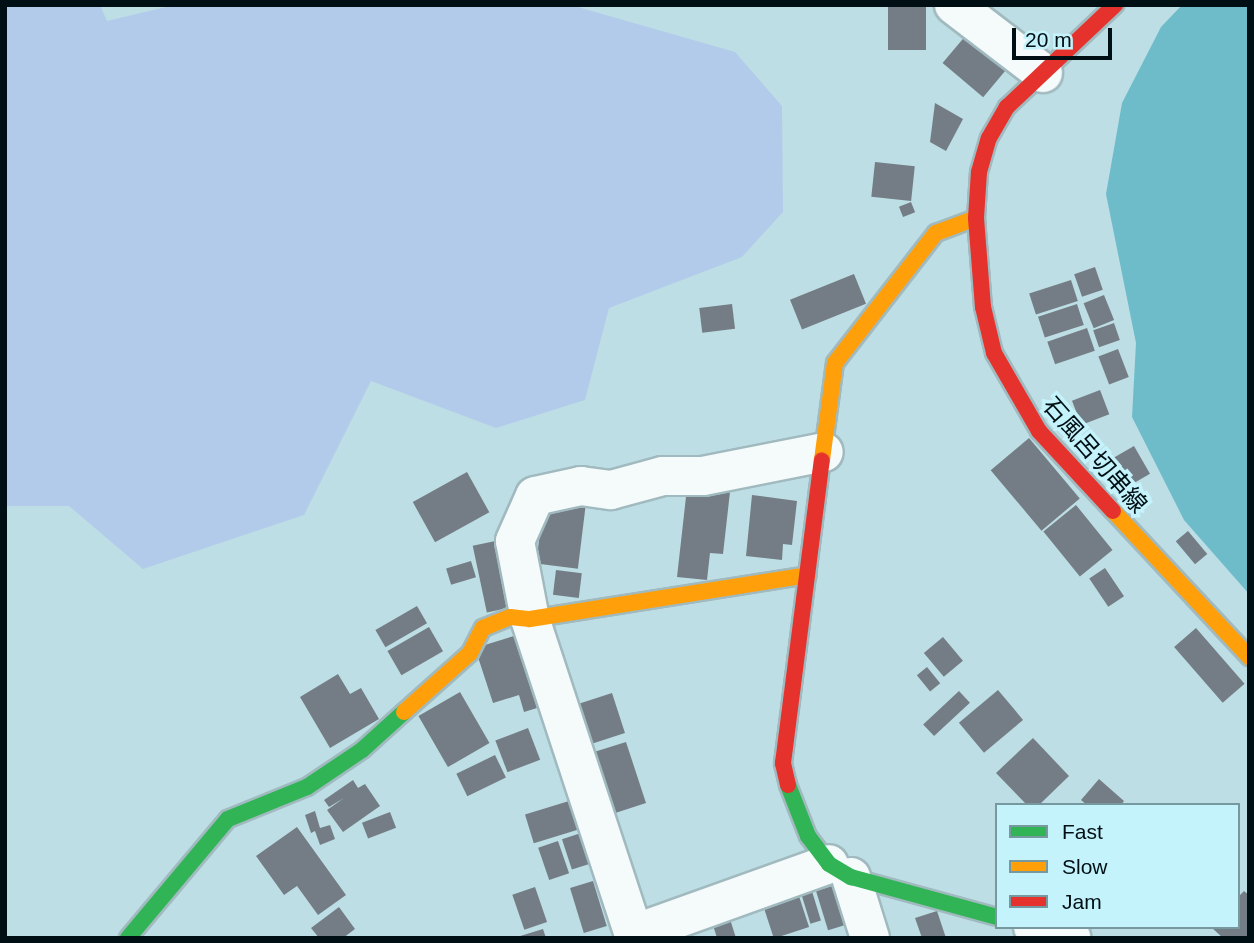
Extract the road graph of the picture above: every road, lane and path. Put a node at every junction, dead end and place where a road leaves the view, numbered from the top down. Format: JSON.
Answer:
{"nodes":[{"id":1,"x":954,"y":5,"type":"edge"},
{"id":2,"x":1115,"y":5,"type":"edge"},
{"id":3,"x":1043,"y":72,"type":"junction"},
{"id":4,"x":976,"y":218,"type":"junction"},
{"id":5,"x":824,"y":452,"type":"junction"},
{"id":6,"x":808,"y":575,"type":"junction"},
{"id":7,"x":530,"y":619,"type":"junction"},
{"id":8,"x":1249,"y":657,"type":"edge"},
{"id":9,"x":840,"y":870,"type":"junction"},
{"id":10,"x":995,"y":916,"type":"edge"},
{"id":11,"x":1040,"y":929,"type":"edge"},
{"id":12,"x":634,"y":936,"type":"edge"},
{"id":13,"x":128,"y":938,"type":"edge"},
{"id":14,"x":870,"y":938,"type":"edge"},
{"id":15,"x":1071,"y":938,"type":"edge"}],
"edges":[{"from":1,"to":3,"type":"street"},
{"from":2,"to":3,"type":"street","name":"石風呂切串線"},
{"from":3,"to":4,"type":"street","name":"石風呂切串線"},
{"from":4,"to":5,"type":"street"},
{"from":4,"to":8,"type":"street","name":"石風呂切串線"},
{"from":5,"to":6,"type":"street"},
{"from":5,"to":7,"type":"street"},
{"from":6,"to":7,"type":"street"},
{"from":6,"to":9,"type":"street"},
{"from":7,"to":12,"type":"street"},
{"from":7,"to":13,"type":"street"},
{"from":9,"to":10,"type":"street"},
{"from":9,"to":12,"type":"street"},
{"from":9,"to":14,"type":"street"},
{"from":11,"to":15,"type":"street"}]}
